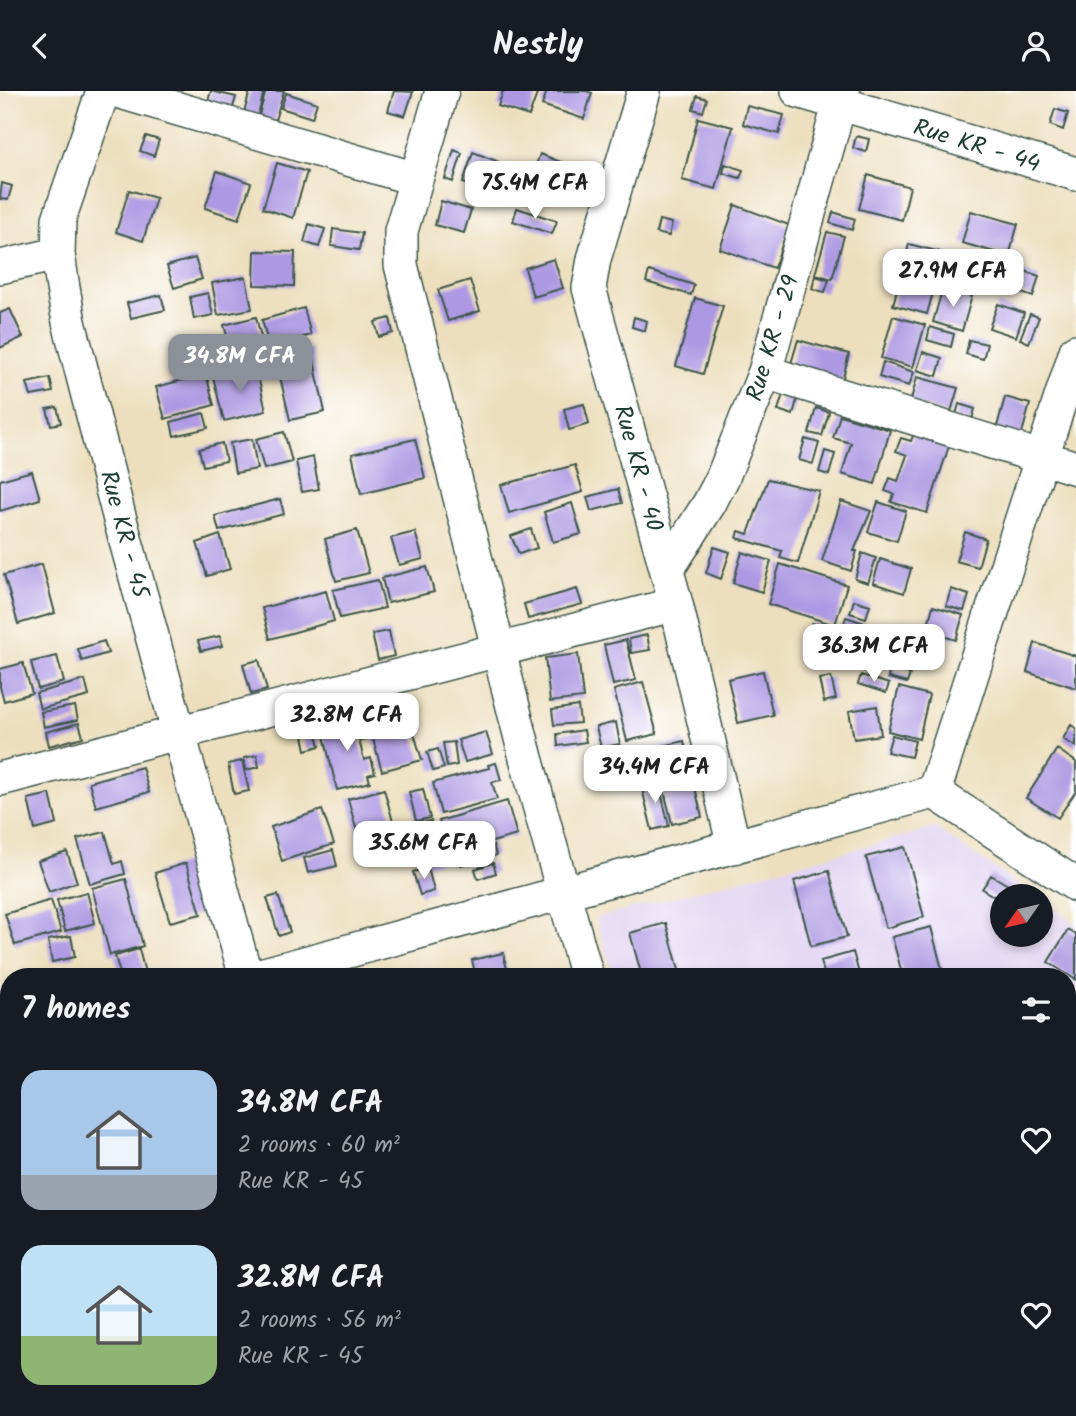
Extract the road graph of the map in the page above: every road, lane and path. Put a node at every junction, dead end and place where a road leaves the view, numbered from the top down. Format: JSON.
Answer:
{"nodes":[{"id":1,"x":103,"y":91,"type":"edge"},
{"id":2,"x":117,"y":91,"type":"edge"},
{"id":3,"x":442,"y":91,"type":"edge"},
{"id":4,"x":644,"y":91,"type":"edge"},
{"id":5,"x":798,"y":91,"type":"edge"},
{"id":6,"x":841,"y":97,"type":"edge"},
{"id":7,"x":1076,"y":174,"type":"edge"},
{"id":8,"x":416,"y":179,"type":"junction"},
{"id":9,"x":58,"y":254,"type":"junction"},
{"id":10,"x":0,"y":267,"type":"edge"},
{"id":11,"x":1076,"y":351,"type":"edge"},
{"id":12,"x":765,"y":372,"type":"junction"},
{"id":13,"x":1043,"y":457,"type":"junction"},
{"id":14,"x":1076,"y":468,"type":"edge"},
{"id":15,"x":667,"y":570,"type":"junction"},
{"id":16,"x":676,"y":604,"type":"junction"},
{"id":17,"x":499,"y":649,"type":"junction"},
{"id":18,"x":179,"y":731,"type":"junction"},
{"id":19,"x":0,"y":779,"type":"edge"},
{"id":20,"x":934,"y":792,"type":"junction"},
{"id":21,"x":734,"y":847,"type":"junction"},
{"id":22,"x":1076,"y":885,"type":"edge"},
{"id":23,"x":563,"y":892,"type":"junction"},
{"id":24,"x":244,"y":968,"type":"edge"},
{"id":25,"x":286,"y":968,"type":"edge"},
{"id":26,"x":584,"y":968,"type":"edge"}],
"edges":[{"from":1,"to":9,"type":"street","name":"Rue KR - 45"},
{"from":2,"to":8,"type":"street"},
{"from":3,"to":8,"type":"street"},
{"from":4,"to":15,"type":"street","name":"Rue KR - 40"},
{"from":5,"to":6,"type":"street","name":"Rue KR - 44"},
{"from":6,"to":7,"type":"street","name":"Rue KR - 44"},
{"from":6,"to":12,"type":"street","name":"Rue KR - 29"},
{"from":8,"to":17,"type":"street"},
{"from":9,"to":10,"type":"street"},
{"from":9,"to":18,"type":"street","name":"Rue KR - 45"},
{"from":11,"to":13,"type":"street"},
{"from":12,"to":13,"type":"street"},
{"from":12,"to":15,"type":"street","name":"Rue KR - 29"},
{"from":13,"to":14,"type":"street"},
{"from":13,"to":20,"type":"street"},
{"from":15,"to":16,"type":"street","name":"Rue KR - 40"},
{"from":16,"to":17,"type":"street"},
{"from":16,"to":21,"type":"street","name":"Rue KR - 40"},
{"from":17,"to":18,"type":"street"},
{"from":17,"to":23,"type":"street"},
{"from":18,"to":19,"type":"street"},
{"from":18,"to":24,"type":"street","name":"Rue KR - 45"},
{"from":20,"to":21,"type":"street"},
{"from":20,"to":22,"type":"street"},
{"from":21,"to":23,"type":"street"},
{"from":23,"to":25,"type":"street"},
{"from":23,"to":26,"type":"street"}]}
